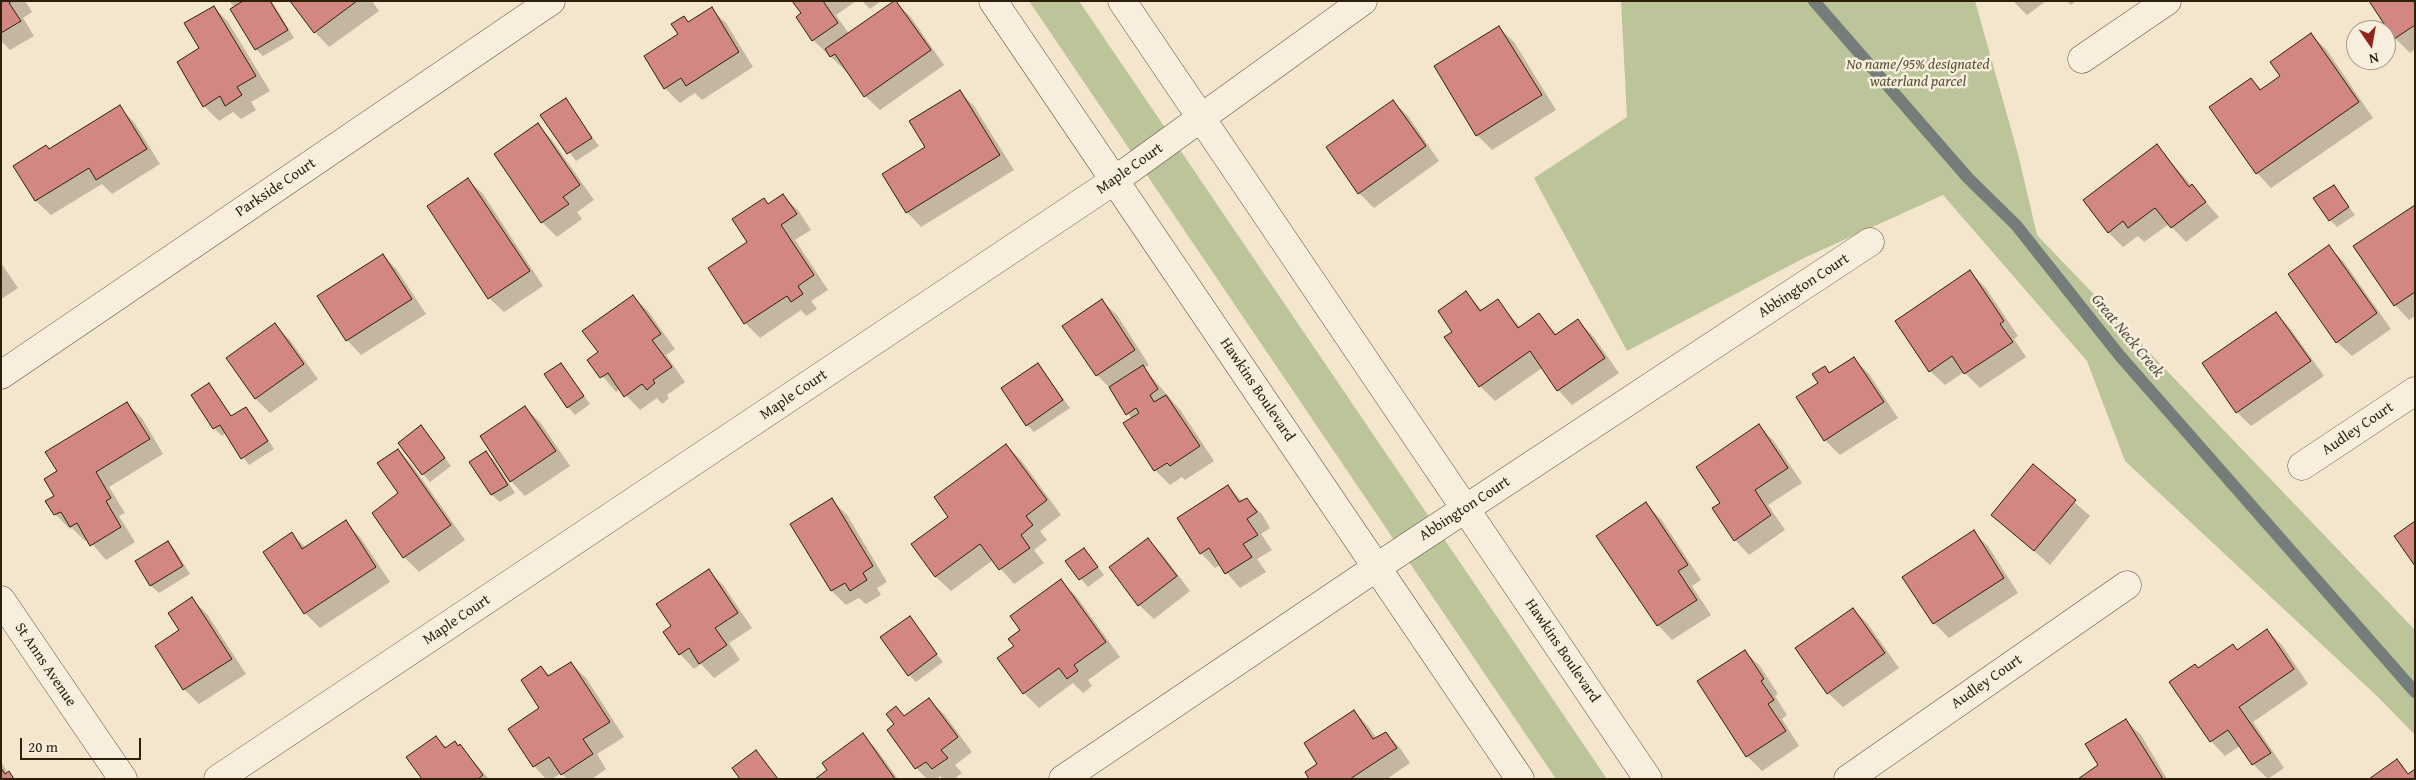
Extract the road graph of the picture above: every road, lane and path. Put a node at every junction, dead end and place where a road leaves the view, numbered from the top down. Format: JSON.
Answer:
{"nodes":[{"id":1,"x":551,"y":1,"type":"edge"},
{"id":2,"x":993,"y":1,"type":"edge"},
{"id":3,"x":1122,"y":1,"type":"edge"},
{"id":4,"x":1363,"y":1,"type":"edge"},
{"id":5,"x":2167,"y":1,"type":"edge"},
{"id":6,"x":2082,"y":59,"type":"dead end"},
{"id":7,"x":1202,"y":117,"type":"junction"},
{"id":8,"x":1115,"y":180,"type":"junction"},
{"id":9,"x":1870,"y":242,"type":"dead end"},
{"id":10,"x":1,"y":375,"type":"edge"},
{"id":11,"x":2415,"y":391,"type":"edge"},
{"id":12,"x":2302,"y":466,"type":"dead end"},
{"id":13,"x":1466,"y":508,"type":"junction"},
{"id":14,"x":1377,"y":567,"type":"junction"},
{"id":15,"x":2127,"y":585,"type":"dead end"},
{"id":16,"x":1,"y":600,"type":"edge"},
{"id":17,"x":123,"y":779,"type":"edge"},
{"id":18,"x":218,"y":779,"type":"edge"},
{"id":19,"x":1063,"y":779,"type":"edge"},
{"id":20,"x":1520,"y":779,"type":"edge"},
{"id":21,"x":1648,"y":779,"type":"edge"},
{"id":22,"x":1848,"y":779,"type":"edge"}],
"edges":[{"from":1,"to":10,"type":"street","name":"Parkside Court"},
{"from":2,"to":8,"type":"street","name":"Hawkins Boulevard"},
{"from":3,"to":7,"type":"street","name":"Hawkins Boulevard"},
{"from":4,"to":7,"type":"street","name":"Maple Court"},
{"from":5,"to":6,"type":"street"},
{"from":7,"to":8,"type":"street","name":"Maple Court"},
{"from":7,"to":13,"type":"street","name":"Hawkins Boulevard"},
{"from":8,"to":14,"type":"street","name":"Hawkins Boulevard"},
{"from":8,"to":18,"type":"street","name":"Maple Court"},
{"from":9,"to":13,"type":"street","name":"Abbington Court"},
{"from":11,"to":12,"type":"street","name":"Audley Court"},
{"from":13,"to":14,"type":"street","name":"Abbington Court"},
{"from":13,"to":21,"type":"street","name":"Hawkins Boulevard"},
{"from":14,"to":19,"type":"street","name":"Abbington Court"},
{"from":14,"to":20,"type":"street","name":"Hawkins Boulevard"},
{"from":15,"to":22,"type":"street","name":"Audley Court"},
{"from":16,"to":17,"type":"street","name":"St Anns Avenue"}]}
